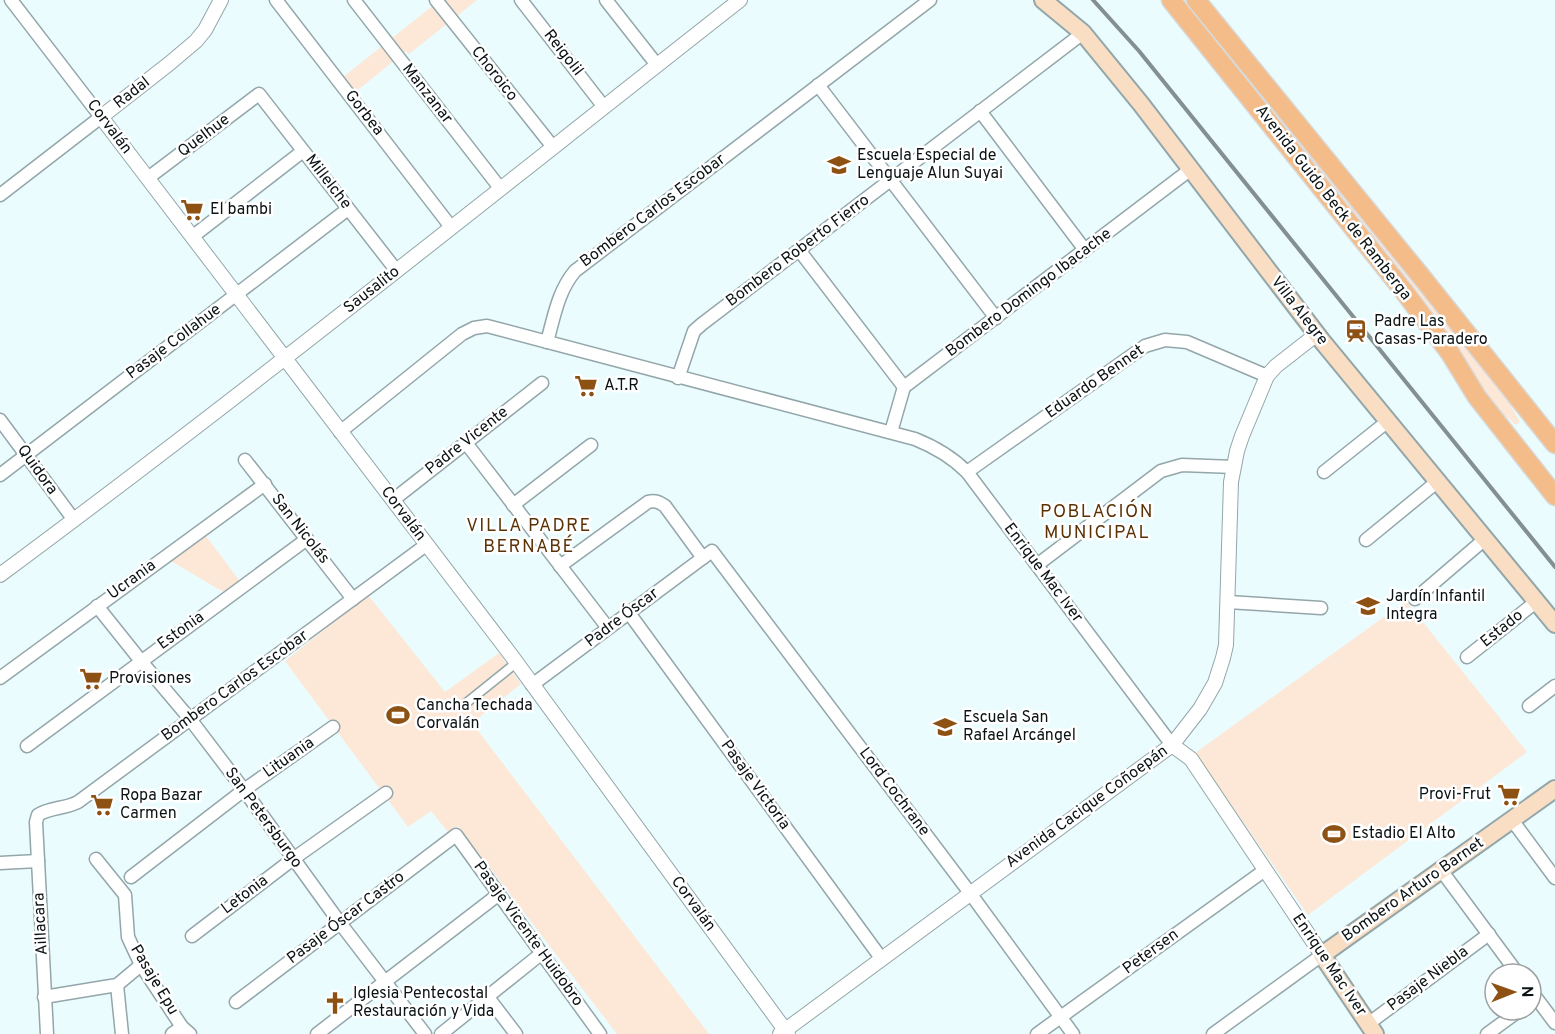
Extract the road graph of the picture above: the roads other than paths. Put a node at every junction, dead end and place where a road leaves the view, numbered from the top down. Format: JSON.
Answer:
{"nodes":[{"id":1,"x":11,"y":0,"type":"edge"},
{"id":2,"x":221,"y":0,"type":"edge"},
{"id":3,"x":276,"y":0,"type":"edge"},
{"id":4,"x":354,"y":0,"type":"edge"},
{"id":5,"x":436,"y":0,"type":"edge"},
{"id":6,"x":521,"y":0,"type":"edge"},
{"id":7,"x":606,"y":0,"type":"edge"},
{"id":8,"x":740,"y":0,"type":"edge"},
{"id":9,"x":930,"y":0,"type":"edge"},
{"id":10,"x":1043,"y":0,"type":"edge"},
{"id":11,"x":1171,"y":0,"type":"edge"},
{"id":12,"x":1196,"y":0,"type":"edge"},
{"id":13,"x":724,"y":5,"type":"edge"},
{"id":14,"x":1083,"y":33,"type":"junction"},
{"id":15,"x":657,"y":65,"type":"junction"},
{"id":16,"x":818,"y":85,"type":"junction"},
{"id":17,"x":259,"y":94,"type":"joint"},
{"id":18,"x":604,"y":107,"type":"junction"},
{"id":19,"x":980,"y":111,"type":"junction"},
{"id":20,"x":101,"y":117,"type":"junction"},
{"id":21,"x":553,"y":147,"type":"junction"},
{"id":22,"x":303,"y":151,"type":"junction"},
{"id":23,"x":1191,"y":169,"type":"junction"},
{"id":24,"x":148,"y":178,"type":"junction"},
{"id":25,"x":890,"y":180,"type":"junction"},
{"id":26,"x":500,"y":188,"type":"junction"},
{"id":27,"x":0,"y":195,"type":"edge"},
{"id":28,"x":348,"y":209,"type":"junction"},
{"id":29,"x":451,"y":227,"type":"junction"},
{"id":30,"x":192,"y":237,"type":"junction"},
{"id":31,"x":799,"y":250,"type":"junction"},
{"id":32,"x":1085,"y":250,"type":"junction"},
{"id":33,"x":396,"y":270,"type":"junction"},
{"id":34,"x":236,"y":294,"type":"junction"},
{"id":35,"x":996,"y":318,"type":"junction"},
{"id":36,"x":1317,"y":334,"type":"junction"},
{"id":37,"x":548,"y":342,"type":"junction"},
{"id":38,"x":285,"y":358,"type":"junction"},
{"id":39,"x":1266,"y":375,"type":"junction"},
{"id":40,"x":678,"y":378,"type":"junction"},
{"id":41,"x":542,"y":383,"type":"dead end"},
{"id":42,"x":904,"y":387,"type":"junction"},
{"id":43,"x":0,"y":420,"type":"edge"},
{"id":44,"x":1388,"y":421,"type":"junction"},
{"id":45,"x":1543,"y":428,"type":"junction"},
{"id":46,"x":340,"y":432,"type":"junction"},
{"id":47,"x":891,"y":432,"type":"junction"},
{"id":48,"x":466,"y":443,"type":"junction"},
{"id":49,"x":1555,"y":444,"type":"edge"},
{"id":50,"x":591,"y":445,"type":"dead end"},
{"id":51,"x":1517,"y":449,"type":"junction"},
{"id":52,"x":27,"y":454,"type":"junction"},
{"id":53,"x":245,"y":460,"type":"dead end"},
{"id":54,"x":1233,"y":467,"type":"junction"},
{"id":55,"x":1324,"y":471,"type":"dead end"},
{"id":56,"x":968,"y":472,"type":"junction"},
{"id":57,"x":0,"y":475,"type":"edge"},
{"id":58,"x":1437,"y":481,"type":"junction"},
{"id":59,"x":265,"y":484,"type":"junction"},
{"id":60,"x":1555,"y":496,"type":"edge"},
{"id":61,"x":393,"y":500,"type":"junction"},
{"id":62,"x":513,"y":505,"type":"junction"},
{"id":63,"x":74,"y":520,"type":"junction"},
{"id":64,"x":307,"y":539,"type":"junction"},
{"id":65,"x":1485,"y":539,"type":"junction"},
{"id":66,"x":1366,"y":540,"type":"dead end"},
{"id":67,"x":426,"y":545,"type":"junction"},
{"id":68,"x":707,"y":554,"type":"junction"},
{"id":69,"x":1037,"y":565,"type":"junction"},
{"id":70,"x":560,"y":566,"type":"junction"},
{"id":71,"x":0,"y":575,"type":"edge"},
{"id":72,"x":353,"y":599,"type":"junction"},
{"id":73,"x":1415,"y":599,"type":"dead end"},
{"id":74,"x":1537,"y":601,"type":"junction"},
{"id":75,"x":1228,"y":602,"type":"junction"},
{"id":76,"x":97,"y":606,"type":"junction"},
{"id":77,"x":1322,"y":608,"type":"dead end"},
{"id":78,"x":629,"y":613,"type":"junction"},
{"id":79,"x":1555,"y":624,"type":"edge"},
{"id":80,"x":608,"y":628,"type":"junction"},
{"id":81,"x":1467,"y":657,"type":"dead end"},
{"id":82,"x":141,"y":661,"type":"junction"},
{"id":83,"x":516,"y":663,"type":"junction"},
{"id":84,"x":0,"y":678,"type":"edge"},
{"id":85,"x":532,"y":685,"type":"junction"},
{"id":86,"x":1555,"y":686,"type":"edge"},
{"id":87,"x":465,"y":704,"type":"dead end"},
{"id":88,"x":1529,"y":706,"type":"dead end"},
{"id":89,"x":189,"y":719,"type":"junction"},
{"id":90,"x":333,"y":727,"type":"dead end"},
{"id":91,"x":1172,"y":745,"type":"junction"},
{"id":92,"x":27,"y":746,"type":"dead end"},
{"id":93,"x":244,"y":790,"type":"junction"},
{"id":94,"x":386,"y":793,"type":"dead end"},
{"id":95,"x":1553,"y":793,"type":"edge"},
{"id":96,"x":38,"y":815,"type":"joint"},
{"id":97,"x":1512,"y":820,"type":"junction"},
{"id":98,"x":456,"y":835,"type":"joint"},
{"id":99,"x":96,"y":859,"type":"dead end"},
{"id":100,"x":293,"y":859,"type":"junction"},
{"id":101,"x":38,"y":861,"type":"junction"},
{"id":102,"x":0,"y":863,"type":"edge"},
{"id":103,"x":1265,"y":870,"type":"junction"},
{"id":104,"x":1441,"y":870,"type":"junction"},
{"id":105,"x":131,"y":877,"type":"dead end"},
{"id":106,"x":1555,"y":878,"type":"edge"},
{"id":107,"x":970,"y":893,"type":"junction"},
{"id":108,"x":499,"y":894,"type":"junction"},
{"id":109,"x":340,"y":923,"type":"junction"},
{"id":110,"x":1489,"y":934,"type":"junction"},
{"id":111,"x":192,"y":936,"type":"dead end"},
{"id":112,"x":542,"y":953,"type":"junction"},
{"id":113,"x":1322,"y":955,"type":"junction"},
{"id":114,"x":881,"y":958,"type":"junction"},
{"id":115,"x":1509,"y":962,"type":"edge"},
{"id":116,"x":141,"y":965,"type":"junction"},
{"id":117,"x":386,"y":982,"type":"junction"},
{"id":118,"x":117,"y":985,"type":"junction"},
{"id":119,"x":44,"y":996,"type":"junction"},
{"id":120,"x":488,"y":996,"type":"junction"},
{"id":121,"x":236,"y":1002,"type":"dead end"},
{"id":122,"x":1543,"y":1009,"type":"edge"},
{"id":123,"x":1061,"y":1017,"type":"junction"},
{"id":124,"x":1504,"y":1022,"type":"edge"},
{"id":125,"x":1555,"y":1023,"type":"edge"},
{"id":126,"x":1372,"y":1029,"type":"edge"},
{"id":127,"x":181,"y":1032,"type":"edge"},
{"id":128,"x":784,"y":1033,"type":"edge"},
{"id":129,"x":47,"y":1034,"type":"edge"},
{"id":130,"x":122,"y":1034,"type":"edge"},
{"id":131,"x":317,"y":1034,"type":"edge"},
{"id":132,"x":425,"y":1034,"type":"edge"},
{"id":133,"x":441,"y":1034,"type":"edge"},
{"id":134,"x":516,"y":1034,"type":"edge"},
{"id":135,"x":600,"y":1034,"type":"edge"},
{"id":136,"x":1037,"y":1034,"type":"edge"},
{"id":137,"x":1073,"y":1034,"type":"edge"},
{"id":138,"x":1213,"y":1034,"type":"edge"},
{"id":139,"x":1487,"y":1034,"type":"edge"}],
"edges":[{"from":1,"to":20,"type":"street","name":"Corvalán"},
{"from":2,"to":20,"type":"street","name":"Radal"},
{"from":3,"to":29,"type":"street","name":"Gorbea"},
{"from":4,"to":26,"type":"street","name":"Manzanar"},
{"from":5,"to":21,"type":"street","name":"Choroico"},
{"from":6,"to":18,"type":"street","name":"Reigolil"},
{"from":7,"to":15,"type":"street"},
{"from":8,"to":13,"type":"street","name":"Sausalito"},
{"from":9,"to":16,"type":"street","name":"Bombero Carlos Escobar"},
{"from":10,"to":14,"type":"main road","name":"Villa Alegre"},
{"from":11,"to":51,"type":"main road","name":"Avenida Guido Beck de Ramberga"},
{"from":12,"to":45,"type":"main road","name":"Avenida Guido Beck de Ramberga"},
{"from":13,"to":15,"type":"street","name":"Sausalito"},
{"from":14,"to":19,"type":"street","name":"Bombero Roberto Fierro"},
{"from":14,"to":23,"type":"main road","name":"Villa Alegre"},
{"from":15,"to":18,"type":"street","name":"Sausalito"},
{"from":16,"to":25,"type":"street"},
{"from":16,"to":37,"type":"street","name":"Bombero Carlos Escobar"},
{"from":17,"to":22,"type":"street","name":"Millelche"},
{"from":17,"to":24,"type":"street","name":"Quelhue"},
{"from":18,"to":21,"type":"street","name":"Sausalito"},
{"from":19,"to":25,"type":"street","name":"Bombero Roberto Fierro"},
{"from":19,"to":32,"type":"street"},
{"from":20,"to":24,"type":"street","name":"Corvalán"},
{"from":20,"to":27,"type":"street","name":"Radal"},
{"from":21,"to":26,"type":"street","name":"Sausalito"},
{"from":22,"to":28,"type":"street","name":"Millelche"},
{"from":22,"to":30,"type":"street"},
{"from":23,"to":32,"type":"street","name":"Bombero Domingo Ibacache"},
{"from":23,"to":36,"type":"main road","name":"Villa Alegre"},
{"from":24,"to":30,"type":"street","name":"Corvalán"},
{"from":25,"to":31,"type":"street","name":"Bombero Roberto Fierro"},
{"from":25,"to":35,"type":"street"},
{"from":26,"to":29,"type":"street","name":"Sausalito"},
{"from":28,"to":33,"type":"street","name":"Millelche"},
{"from":28,"to":34,"type":"street","name":"Pasaje Collahue"},
{"from":29,"to":33,"type":"street","name":"Sausalito"},
{"from":30,"to":34,"type":"street","name":"Corvalán"},
{"from":31,"to":40,"type":"street","name":"Bombero Roberto Fierro"},
{"from":31,"to":42,"type":"street"},
{"from":32,"to":35,"type":"street","name":"Bombero Domingo Ibacache"},
{"from":33,"to":38,"type":"street","name":"Sausalito"},
{"from":34,"to":38,"type":"street","name":"Corvalán"},
{"from":34,"to":52,"type":"street","name":"Pasaje Collahue"},
{"from":35,"to":42,"type":"street","name":"Bombero Domingo Ibacache"},
{"from":36,"to":39,"type":"street","name":"Avenida Cacique Coñoepán"},
{"from":36,"to":44,"type":"main road","name":"Villa Alegre"},
{"from":37,"to":40,"type":"street","name":"Enrique Mac Iver"},
{"from":37,"to":46,"type":"street"},
{"from":38,"to":46,"type":"street","name":"Corvalán"},
{"from":38,"to":63,"type":"street","name":"Sausalito"},
{"from":39,"to":54,"type":"street","name":"Avenida Cacique Coñoepán"},
{"from":39,"to":56,"type":"street","name":"Eduardo Bennet"},
{"from":40,"to":47,"type":"street","name":"Enrique Mac Iver"},
{"from":41,"to":48,"type":"street","name":"Padre Vicente"},
{"from":42,"to":47,"type":"street"},
{"from":43,"to":52,"type":"street","name":"Quidora"},
{"from":44,"to":55,"type":"street"},
{"from":44,"to":58,"type":"main road","name":"Villa Alegre"},
{"from":45,"to":49,"type":"main road","name":"Avenida Guido Beck de Ramberga"},
{"from":45,"to":51,"type":"main road"},
{"from":46,"to":61,"type":"street","name":"Corvalán"},
{"from":47,"to":56,"type":"street","name":"Enrique Mac Iver"},
{"from":48,"to":61,"type":"street","name":"Padre Vicente"},
{"from":48,"to":62,"type":"street"},
{"from":50,"to":62,"type":"street"},
{"from":51,"to":60,"type":"main road","name":"Avenida Guido Beck de Ramberga"},
{"from":52,"to":57,"type":"street","name":"Pasaje Collahue"},
{"from":52,"to":63,"type":"street","name":"Quidora"},
{"from":53,"to":59,"type":"street","name":"San Nicolás"},
{"from":54,"to":69,"type":"street"},
{"from":54,"to":75,"type":"street","name":"Avenida Cacique Coñoepán"},
{"from":56,"to":69,"type":"street","name":"Enrique Mac Iver"},
{"from":58,"to":65,"type":"main road","name":"Villa Alegre"},
{"from":58,"to":66,"type":"street"},
{"from":59,"to":64,"type":"street","name":"San Nicolás"},
{"from":59,"to":76,"type":"street","name":"Ucrania"},
{"from":61,"to":67,"type":"street","name":"Corvalán"},
{"from":62,"to":70,"type":"street"},
{"from":63,"to":71,"type":"street","name":"Sausalito"},
{"from":64,"to":72,"type":"street","name":"San Nicolás"},
{"from":64,"to":82,"type":"street","name":"Estonia"},
{"from":65,"to":73,"type":"street"},
{"from":65,"to":74,"type":"main road","name":"Villa Alegre"},
{"from":67,"to":72,"type":"street","name":"Bombero Carlos Escobar"},
{"from":67,"to":83,"type":"street","name":"Corvalán"},
{"from":68,"to":70,"type":"street","name":"Lord Cochrane"},
{"from":68,"to":78,"type":"street","name":"Padre Óscar"},
{"from":68,"to":107,"type":"street","name":"Lord Cochrane"},
{"from":69,"to":91,"type":"street","name":"Enrique Mac Iver"},
{"from":70,"to":80,"type":"street"},
{"from":72,"to":89,"type":"street","name":"Bombero Carlos Escobar"},
{"from":74,"to":79,"type":"main road","name":"Villa Alegre"},
{"from":74,"to":81,"type":"street","name":"Estado"},
{"from":75,"to":77,"type":"street"},
{"from":75,"to":91,"type":"street","name":"Avenida Cacique Coñoepán"},
{"from":76,"to":82,"type":"street","name":"San Petersburgo"},
{"from":76,"to":84,"type":"street","name":"Ucrania"},
{"from":78,"to":80,"type":"street","name":"Padre Óscar"},
{"from":78,"to":114,"type":"street","name":"Pasaje Victoria"},
{"from":80,"to":85,"type":"street","name":"Padre Óscar"},
{"from":82,"to":89,"type":"street","name":"San Petersburgo"},
{"from":82,"to":92,"type":"street","name":"Estonia"},
{"from":83,"to":85,"type":"street","name":"Corvalán"},
{"from":83,"to":87,"type":"street"},
{"from":85,"to":128,"type":"street","name":"Corvalán"},
{"from":86,"to":88,"type":"street"},
{"from":89,"to":93,"type":"street","name":"San Petersburgo"},
{"from":89,"to":96,"type":"street","name":"Bombero Carlos Escobar"},
{"from":90,"to":93,"type":"street","name":"Lituania"},
{"from":91,"to":103,"type":"street","name":"Enrique Mac Iver"},
{"from":91,"to":107,"type":"street","name":"Avenida Cacique Coñoepán"},
{"from":93,"to":100,"type":"street","name":"San Petersburgo"},
{"from":93,"to":105,"type":"street","name":"Lituania"},
{"from":94,"to":100,"type":"street","name":"Letonia"},
{"from":95,"to":97,"type":"main road","name":"Bombero Arturo Barnet"},
{"from":96,"to":101,"type":"street","name":"Aillacara"},
{"from":97,"to":104,"type":"main road","name":"Bombero Arturo Barnet"},
{"from":97,"to":106,"type":"street"},
{"from":98,"to":108,"type":"street","name":"Pasaje Vicente Huidobro"},
{"from":98,"to":109,"type":"street","name":"Pasaje Óscar Castro"},
{"from":99,"to":116,"type":"street","name":"Pasaje Epu"},
{"from":100,"to":109,"type":"street","name":"San Petersburgo"},
{"from":100,"to":111,"type":"street","name":"Letonia"},
{"from":101,"to":102,"type":"street"},
{"from":101,"to":119,"type":"street","name":"Aillacara"},
{"from":103,"to":113,"type":"street","name":"Enrique Mac Iver"},
{"from":103,"to":123,"type":"street","name":"Petersen"},
{"from":104,"to":110,"type":"street"},
{"from":104,"to":113,"type":"main road","name":"Bombero Arturo Barnet"},
{"from":107,"to":114,"type":"street","name":"Avenida Cacique Coñoepán"},
{"from":107,"to":123,"type":"street","name":"Lord Cochrane"},
{"from":108,"to":112,"type":"street","name":"Pasaje Vicente Huidobro"},
{"from":108,"to":117,"type":"street"},
{"from":109,"to":117,"type":"street","name":"San Petersburgo"},
{"from":109,"to":121,"type":"street","name":"Pasaje Óscar Castro"},
{"from":110,"to":115,"type":"street"},
{"from":110,"to":126,"type":"street","name":"Pasaje Niebla"},
{"from":112,"to":120,"type":"street"},
{"from":112,"to":135,"type":"street","name":"Pasaje Vicente Huidobro"},
{"from":113,"to":126,"type":"main road","name":"Enrique Mac Iver"},
{"from":113,"to":138,"type":"street","name":"Bombero Arturo Barnet"},
{"from":114,"to":128,"type":"street","name":"Avenida Cacique Coñoepán"},
{"from":116,"to":118,"type":"street"},
{"from":116,"to":127,"type":"street","name":"Pasaje Epu"},
{"from":117,"to":131,"type":"street"},
{"from":117,"to":132,"type":"street","name":"San Petersburgo"},
{"from":118,"to":119,"type":"street"},
{"from":118,"to":130,"type":"street"},
{"from":119,"to":129,"type":"street","name":"Aillacara"},
{"from":120,"to":133,"type":"street"},
{"from":120,"to":134,"type":"street"},
{"from":122,"to":125,"type":"street"},
{"from":123,"to":136,"type":"street","name":"Petersen"},
{"from":123,"to":137,"type":"street","name":"Lord Cochrane"},
{"from":124,"to":139,"type":"street"}]}
